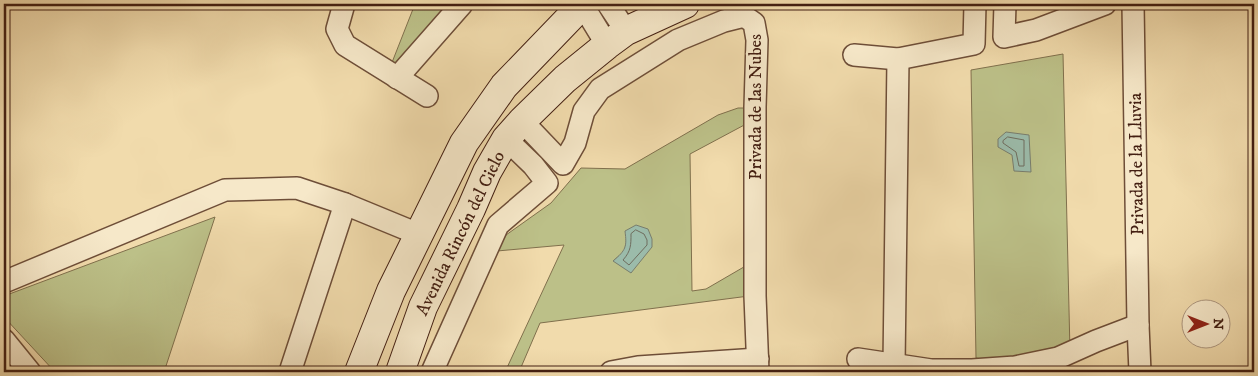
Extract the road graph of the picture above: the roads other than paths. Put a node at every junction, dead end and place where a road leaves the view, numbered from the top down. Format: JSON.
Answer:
{"nodes":[{"id":1,"x":344,"y":4,"type":"edge"},
{"id":2,"x":462,"y":4,"type":"edge"},
{"id":3,"x":582,"y":4,"type":"edge"},
{"id":4,"x":608,"y":4,"type":"edge"},
{"id":5,"x":685,"y":4,"type":"edge"},
{"id":6,"x":976,"y":4,"type":"edge"},
{"id":7,"x":1005,"y":4,"type":"edge"},
{"id":8,"x":1105,"y":4,"type":"edge"},
{"id":9,"x":1133,"y":4,"type":"edge"},
{"id":10,"x":616,"y":38,"type":"junction"},
{"id":11,"x":854,"y":55,"type":"dead end"},
{"id":12,"x":898,"y":59,"type":"junction"},
{"id":13,"x":398,"y":78,"type":"junction"},
{"id":14,"x":427,"y":96,"type":"dead end"},
{"id":15,"x":514,"y":130,"type":"junction"},
{"id":16,"x":346,"y":204,"type":"junction"},
{"id":17,"x":418,"y":234,"type":"junction"},
{"id":18,"x":4,"y":282,"type":"edge"},
{"id":19,"x":1138,"y":325,"type":"junction"},
{"id":20,"x":4,"y":340,"type":"edge"},
{"id":21,"x":858,"y":359,"type":"dead end"},
{"id":22,"x":894,"y":365,"type":"junction"},
{"id":23,"x":758,"y":366,"type":"edge"},
{"id":24,"x":30,"y":372,"type":"edge"},
{"id":25,"x":290,"y":372,"type":"edge"},
{"id":26,"x":359,"y":372,"type":"edge"},
{"id":27,"x":400,"y":372,"type":"edge"},
{"id":28,"x":432,"y":372,"type":"edge"},
{"id":29,"x":611,"y":372,"type":"edge"},
{"id":30,"x":1140,"y":372,"type":"edge"}],
"edges":[{"from":1,"to":13,"type":"street"},
{"from":2,"to":13,"type":"street"},
{"from":3,"to":10,"type":"street"},
{"from":3,"to":17,"type":"street","name":"Avenida Rincón del Cielo"},
{"from":4,"to":10,"type":"street"},
{"from":5,"to":10,"type":"street","name":"Avenida Rincón del Cielo"},
{"from":6,"to":12,"type":"street"},
{"from":7,"to":8,"type":"street"},
{"from":9,"to":19,"type":"street","name":"Privada de la Lluvia"},
{"from":10,"to":15,"type":"street","name":"Avenida Rincón del Cielo"},
{"from":11,"to":12,"type":"street"},
{"from":12,"to":22,"type":"street"},
{"from":13,"to":14,"type":"street"},
{"from":15,"to":23,"type":"street","name":"Privada de las Nubes"},
{"from":15,"to":27,"type":"street","name":"Avenida Rincón del Cielo"},
{"from":15,"to":28,"type":"street"},
{"from":16,"to":17,"type":"street"},
{"from":16,"to":18,"type":"street"},
{"from":16,"to":25,"type":"street"},
{"from":17,"to":26,"type":"street","name":"Avenida Rincón del Cielo"},
{"from":19,"to":22,"type":"street"},
{"from":19,"to":30,"type":"street","name":"Privada de la Lluvia"},
{"from":20,"to":24,"type":"street"},
{"from":21,"to":22,"type":"street"},
{"from":23,"to":29,"type":"street","name":"Privada de las Nubes"}]}
